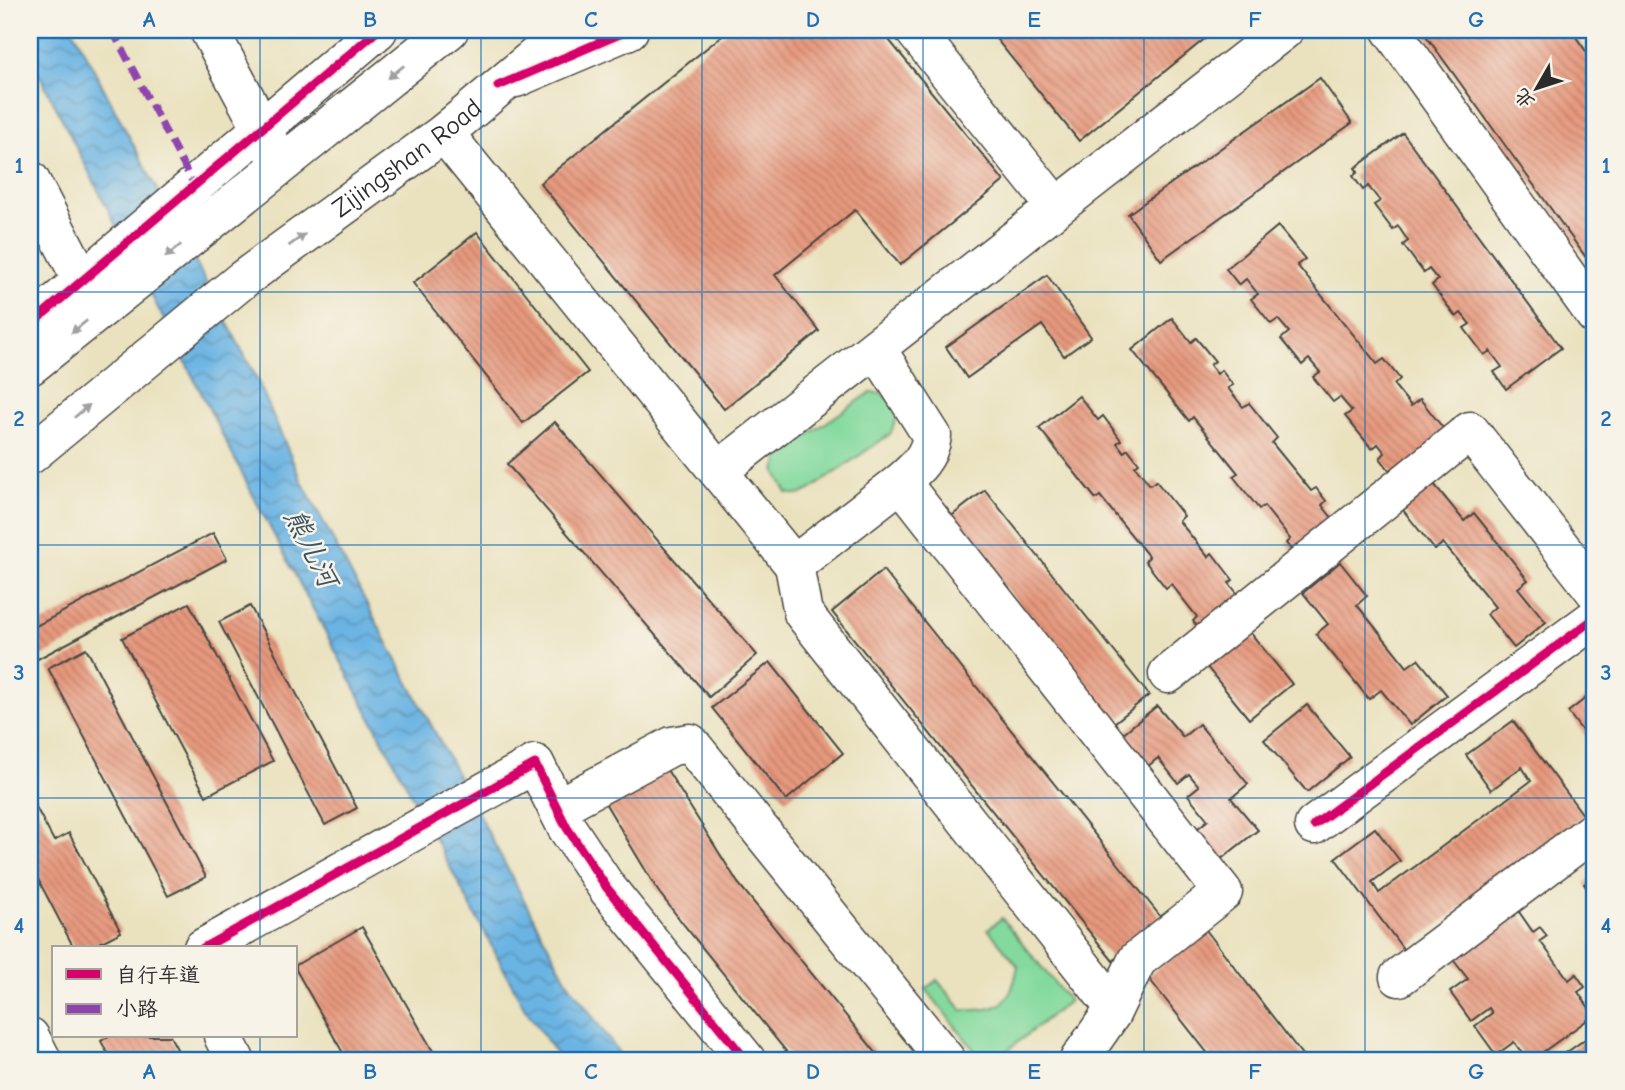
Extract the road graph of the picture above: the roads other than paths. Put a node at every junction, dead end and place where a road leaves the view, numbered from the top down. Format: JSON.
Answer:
{"nodes":[{"id":1,"x":209,"y":30,"type":"edge"},
{"id":2,"x":378,"y":30,"type":"edge"},
{"id":3,"x":449,"y":30,"type":"edge"},
{"id":4,"x":567,"y":30,"type":"edge"},
{"id":5,"x":629,"y":30,"type":"edge"},
{"id":6,"x":914,"y":30,"type":"edge"},
{"id":7,"x":1284,"y":30,"type":"edge"},
{"id":8,"x":1391,"y":30,"type":"edge"},
{"id":9,"x":498,"y":86,"type":"junction"},
{"id":10,"x":262,"y":128,"type":"junction"},
{"id":11,"x":444,"y":133,"type":"junction"},
{"id":12,"x":281,"y":164,"type":"junction"},
{"id":13,"x":30,"y":180,"type":"edge"},
{"id":14,"x":1056,"y":207,"type":"junction"},
{"id":15,"x":106,"y":275,"type":"junction"},
{"id":16,"x":1595,"y":315,"type":"edge"},
{"id":17,"x":30,"y":325,"type":"edge"},
{"id":18,"x":876,"y":348,"type":"junction"},
{"id":19,"x":30,"y":366,"type":"edge"},
{"id":20,"x":30,"y":455,"type":"edge"},
{"id":21,"x":718,"y":471,"type":"junction"},
{"id":22,"x":901,"y":482,"type":"junction"},
{"id":23,"x":794,"y":565,"type":"junction"},
{"id":24,"x":1595,"y":591,"type":"edge"},
{"id":25,"x":1595,"y":618,"type":"edge"},
{"id":26,"x":1168,"y":674,"type":"dead end"},
{"id":27,"x":557,"y":808,"type":"junction"},
{"id":28,"x":1314,"y":825,"type":"dead end"},
{"id":29,"x":1595,"y":830,"type":"edge"},
{"id":30,"x":206,"y":946,"type":"edge"},
{"id":31,"x":1399,"y":977,"type":"dead end"},
{"id":32,"x":1114,"y":1007,"type":"junction"},
{"id":33,"x":224,"y":1038,"type":"edge"},
{"id":34,"x":235,"y":1060,"type":"edge"},
{"id":35,"x":746,"y":1060,"type":"edge"},
{"id":36,"x":946,"y":1060,"type":"edge"},
{"id":37,"x":1079,"y":1060,"type":"edge"}],
"edges":[{"from":1,"to":10,"type":"street"},
{"from":2,"to":10,"type":"street"},
{"from":3,"to":12,"type":"street","one_way":true},
{"from":4,"to":9,"type":"street","name":"Zijingshan Road"},
{"from":5,"to":9,"type":"street"},
{"from":6,"to":14,"type":"street"},
{"from":7,"to":14,"type":"street"},
{"from":8,"to":16,"type":"street"},
{"from":9,"to":11,"type":"street","name":"Zijingshan Road"},
{"from":10,"to":12,"type":"street"},
{"from":10,"to":15,"type":"street"},
{"from":20,"to":11,"type":"street","name":"Zijingshan Road","one_way":true},
{"from":11,"to":21,"type":"street"},
{"from":12,"to":15,"type":"street","one_way":true},
{"from":13,"to":15,"type":"street"},
{"from":14,"to":18,"type":"street"},
{"from":15,"to":17,"type":"street"},
{"from":15,"to":19,"type":"street","one_way":true},
{"from":18,"to":21,"type":"street"},
{"from":18,"to":22,"type":"street"},
{"from":21,"to":23,"type":"street"},
{"from":22,"to":23,"type":"street"},
{"from":22,"to":32,"type":"street"},
{"from":23,"to":32,"type":"street"},
{"from":24,"to":26,"type":"street"},
{"from":25,"to":28,"type":"street"},
{"from":27,"to":30,"type":"street"},
{"from":27,"to":35,"type":"street"},
{"from":27,"to":36,"type":"street"},
{"from":29,"to":31,"type":"street"},
{"from":32,"to":37,"type":"street"},
{"from":33,"to":34,"type":"street"}]}
